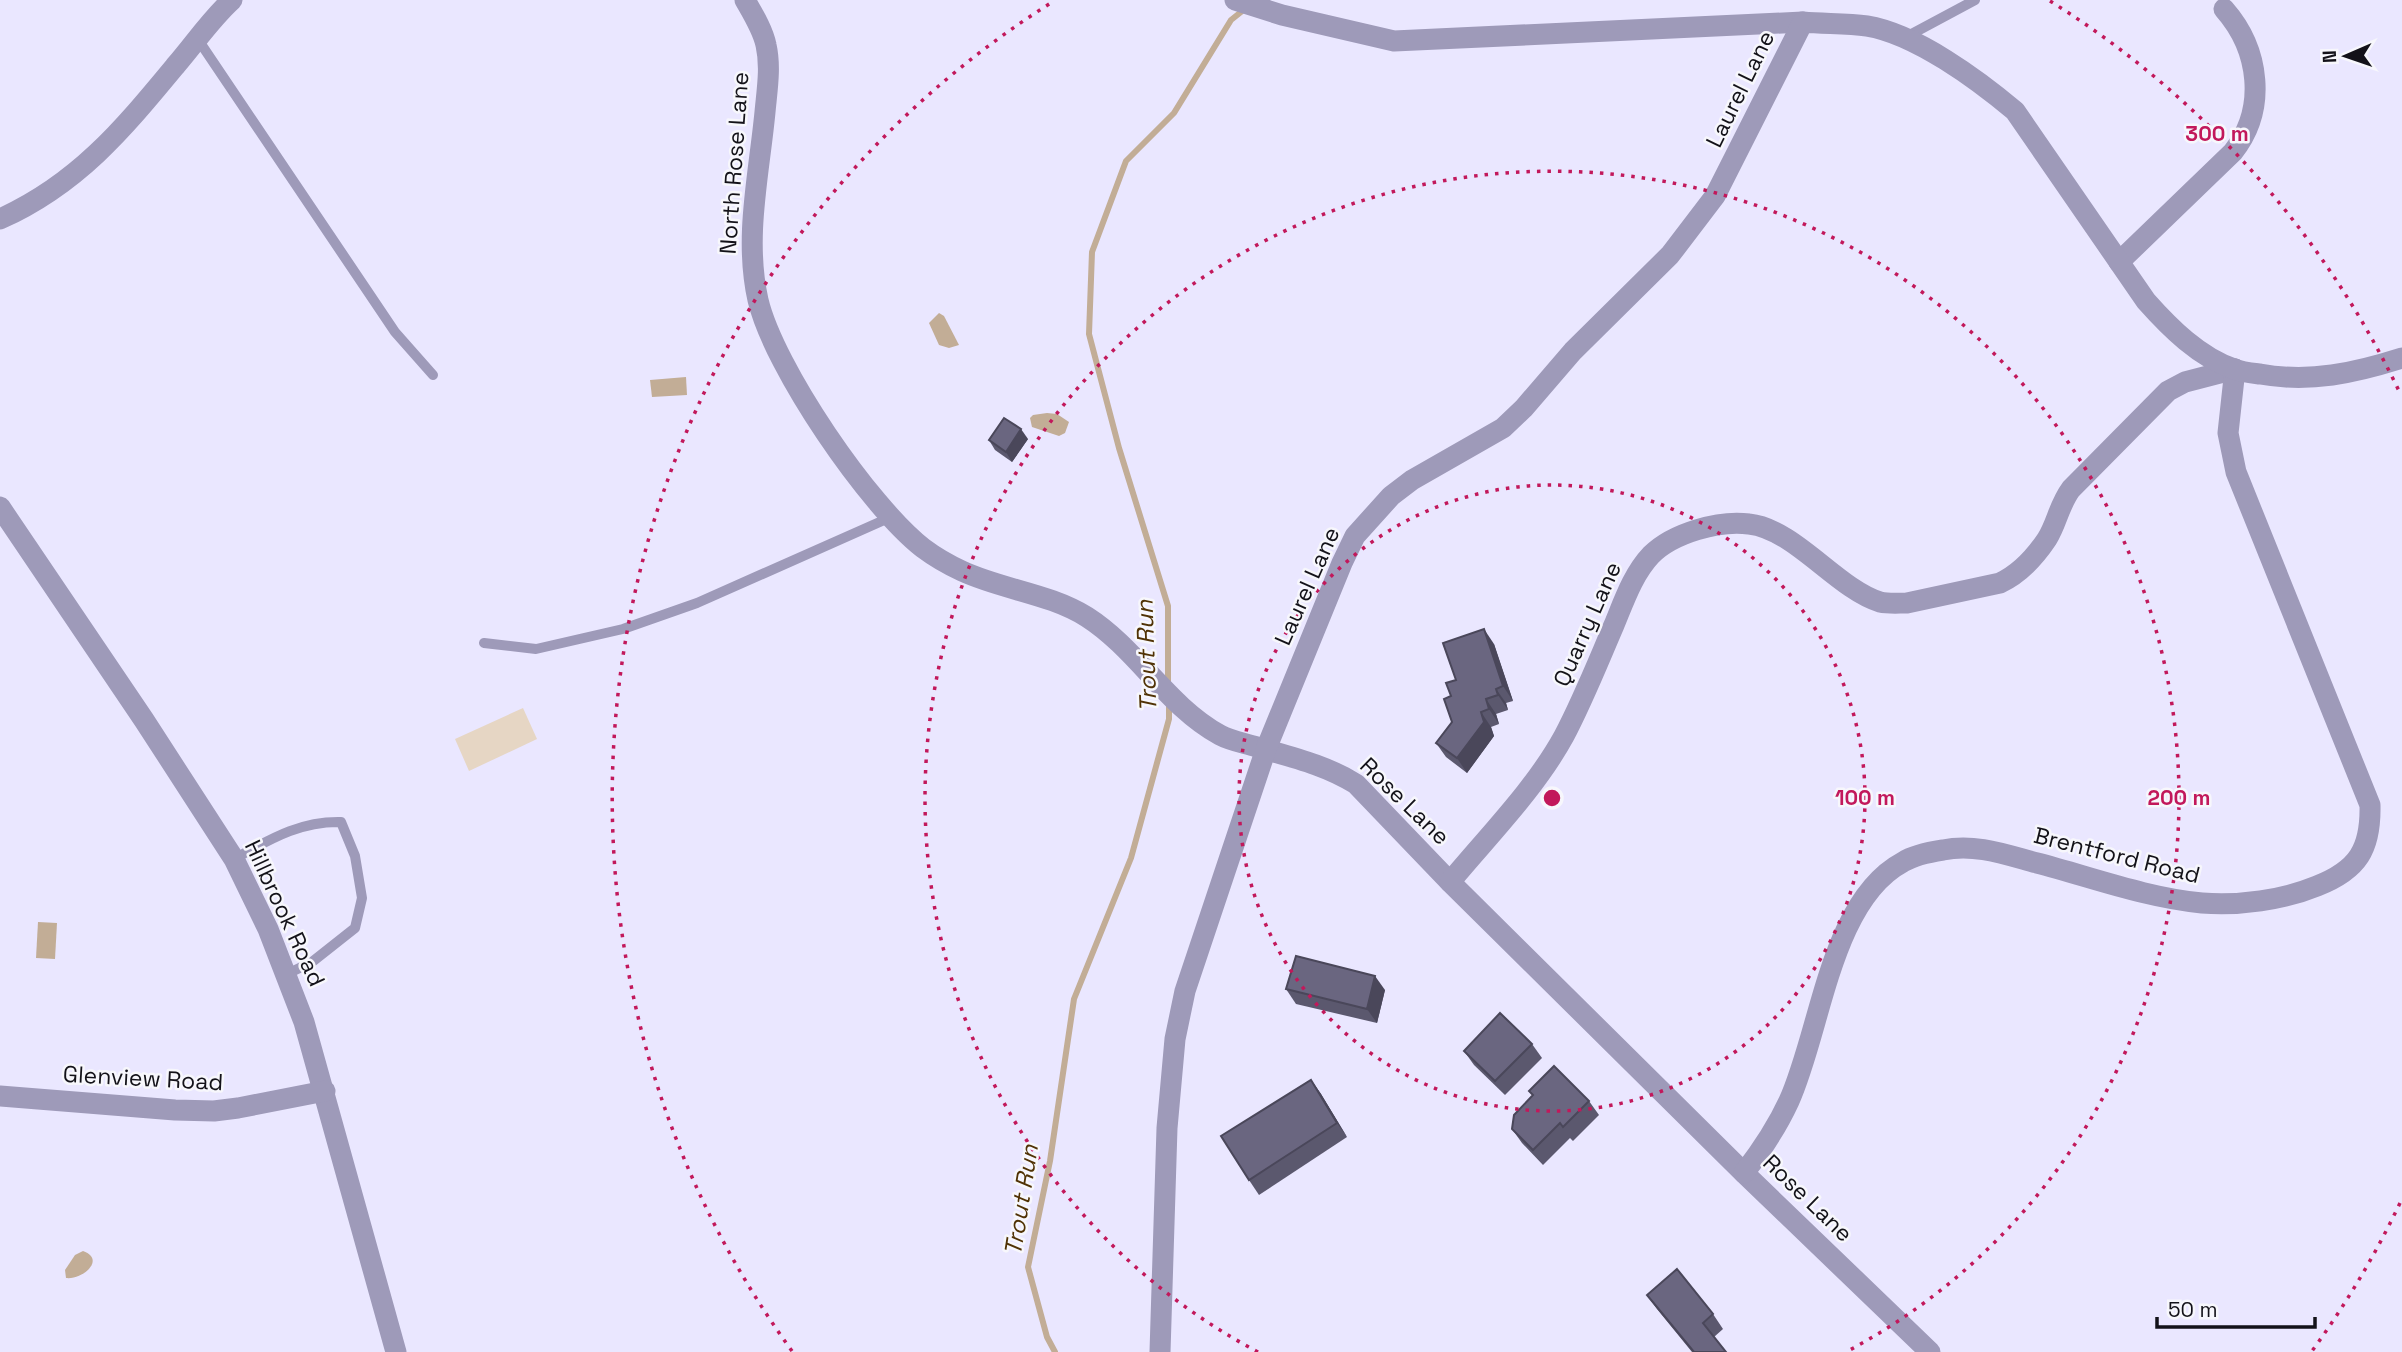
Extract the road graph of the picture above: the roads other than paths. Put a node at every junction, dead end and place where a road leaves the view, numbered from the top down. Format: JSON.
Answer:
{"nodes":[{"id":1,"x":232,"y":0,"type":"edge"},
{"id":2,"x":745,"y":0,"type":"edge"},
{"id":3,"x":1235,"y":0,"type":"edge"},
{"id":4,"x":1975,"y":0,"type":"edge"},
{"id":5,"x":2224,"y":9,"type":"dead end"},
{"id":6,"x":1802,"y":22,"type":"junction"},
{"id":7,"x":197,"y":38,"type":"junction"},
{"id":8,"x":1903,"y":39,"type":"junction"},
{"id":9,"x":0,"y":219,"type":"edge"},
{"id":10,"x":2119,"y":262,"type":"junction"},
{"id":11,"x":2402,"y":358,"type":"edge"},
{"id":12,"x":2235,"y":369,"type":"junction"},
{"id":13,"x":433,"y":375,"type":"dead end"},
{"id":14,"x":0,"y":507,"type":"edge"},
{"id":15,"x":891,"y":517,"type":"junction"},
{"id":16,"x":484,"y":643,"type":"dead end"},
{"id":17,"x":1266,"y":749,"type":"junction"},
{"id":18,"x":234,"y":859,"type":"junction"},
{"id":19,"x":1450,"y":882,"type":"junction"},
{"id":20,"x":287,"y":974,"type":"junction"},
{"id":21,"x":325,"y":1091,"type":"junction"},
{"id":22,"x":0,"y":1096,"type":"edge"},
{"id":23,"x":1744,"y":1173,"type":"junction"},
{"id":24,"x":396,"y":1352,"type":"edge"},
{"id":25,"x":1160,"y":1352,"type":"edge"},
{"id":26,"x":1930,"y":1352,"type":"edge"}],
"edges":[{"from":1,"to":7,"type":"street"},
{"from":2,"to":15,"type":"street","name":"North Rose Lane"},
{"from":3,"to":6,"type":"street"},
{"from":4,"to":8,"type":"lane"},
{"from":5,"to":10,"type":"street"},
{"from":6,"to":8,"type":"street","name":"Laurel Lane"},
{"from":6,"to":17,"type":"street","name":"Laurel Lane"},
{"from":7,"to":9,"type":"street"},
{"from":7,"to":13,"type":"lane"},
{"from":8,"to":10,"type":"street","name":"Laurel Lane"},
{"from":10,"to":12,"type":"street","name":"Laurel Lane"},
{"from":11,"to":12,"type":"street","name":"Laurel Lane"},
{"from":12,"to":19,"type":"street","name":"Quarry Lane"},
{"from":12,"to":23,"type":"street","name":"Brentford Road"},
{"from":14,"to":18,"type":"street","name":"Hillbrook Road"},
{"from":15,"to":16,"type":"lane"},
{"from":15,"to":17,"type":"street","name":"North Rose Lane"},
{"from":17,"to":19,"type":"street","name":"Rose Lane"},
{"from":17,"to":25,"type":"street"},
{"from":18,"to":20,"type":"street","name":"Hillbrook Road"},
{"from":18,"to":20,"type":"lane"},
{"from":19,"to":23,"type":"street","name":"Rose Lane"},
{"from":20,"to":21,"type":"street","name":"Hillbrook Road"},
{"from":21,"to":22,"type":"street","name":"Glenview Road"},
{"from":21,"to":24,"type":"street","name":"Hillbrook Road"},
{"from":23,"to":26,"type":"street","name":"Rose Lane"}]}
